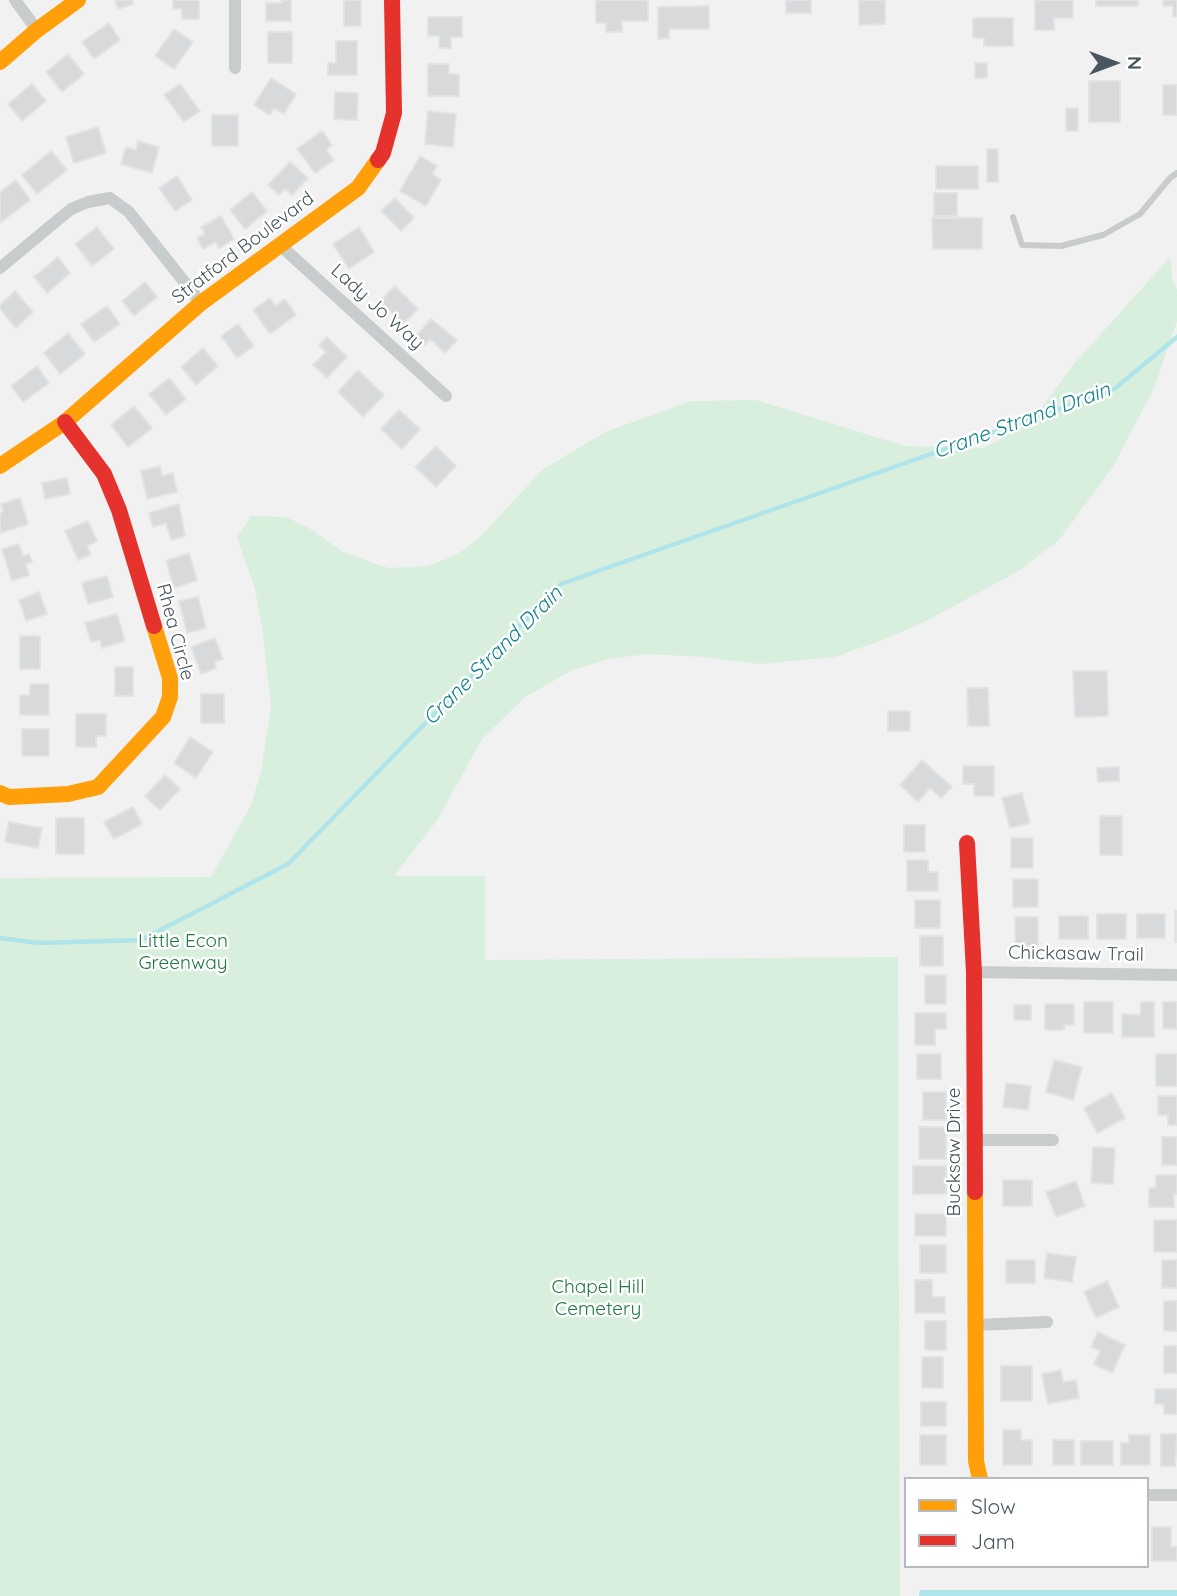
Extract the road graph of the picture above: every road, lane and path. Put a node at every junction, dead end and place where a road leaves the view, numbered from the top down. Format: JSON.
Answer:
{"nodes":[{"id":1,"x":15,"y":0,"type":"edge"},
{"id":2,"x":79,"y":0,"type":"edge"},
{"id":3,"x":235,"y":0,"type":"edge"},
{"id":4,"x":392,"y":0,"type":"edge"},
{"id":5,"x":37,"y":30,"type":"junction"},
{"id":6,"x":0,"y":61,"type":"edge"},
{"id":7,"x":235,"y":68,"type":"dead end"},
{"id":8,"x":1177,"y":173,"type":"edge"},
{"id":9,"x":1013,"y":217,"type":"dead end"},
{"id":10,"x":281,"y":246,"type":"junction"},
{"id":11,"x":0,"y":268,"type":"edge"},
{"id":12,"x":201,"y":303,"type":"junction"},
{"id":13,"x":446,"y":396,"type":"dead end"},
{"id":14,"x":65,"y":422,"type":"junction"},
{"id":15,"x":0,"y":466,"type":"edge"},
{"id":16,"x":0,"y":793,"type":"edge"},
{"id":17,"x":967,"y":843,"type":"dead end"},
{"id":18,"x":974,"y":972,"type":"junction"},
{"id":19,"x":1177,"y":975,"type":"edge"},
{"id":20,"x":976,"y":1140,"type":"junction"},
{"id":21,"x":1053,"y":1140,"type":"dead end"},
{"id":22,"x":1047,"y":1322,"type":"dead end"},
{"id":23,"x":976,"y":1325,"type":"junction"},
{"id":24,"x":980,"y":1477,"type":"edge"},
{"id":25,"x":1149,"y":1495,"type":"edge"},
{"id":26,"x":1177,"y":1495,"type":"edge"}],
"edges":[{"from":1,"to":5,"type":"street"},
{"from":2,"to":5,"type":"street"},
{"from":3,"to":7,"type":"street"},
{"from":4,"to":10,"type":"street","name":"Stratford Boulevard"},
{"from":5,"to":6,"type":"street"},
{"from":8,"to":9,"type":"lane"},
{"from":10,"to":12,"type":"street","name":"Stratford Boulevard"},
{"from":10,"to":13,"type":"street","name":"Lady Jo Way"},
{"from":11,"to":12,"type":"street"},
{"from":12,"to":14,"type":"street","name":"Stratford Boulevard"},
{"from":14,"to":15,"type":"street","name":"Stratford Boulevard"},
{"from":14,"to":16,"type":"street","name":"Rhea Circle"},
{"from":17,"to":18,"type":"street","name":"Bucksaw Drive"},
{"from":18,"to":19,"type":"street","name":"Chickasaw Trail"},
{"from":18,"to":20,"type":"street","name":"Bucksaw Drive"},
{"from":20,"to":21,"type":"street"},
{"from":20,"to":23,"type":"street","name":"Bucksaw Drive"},
{"from":22,"to":23,"type":"street"},
{"from":23,"to":24,"type":"street","name":"Bucksaw Drive"},
{"from":25,"to":26,"type":"street"}]}
